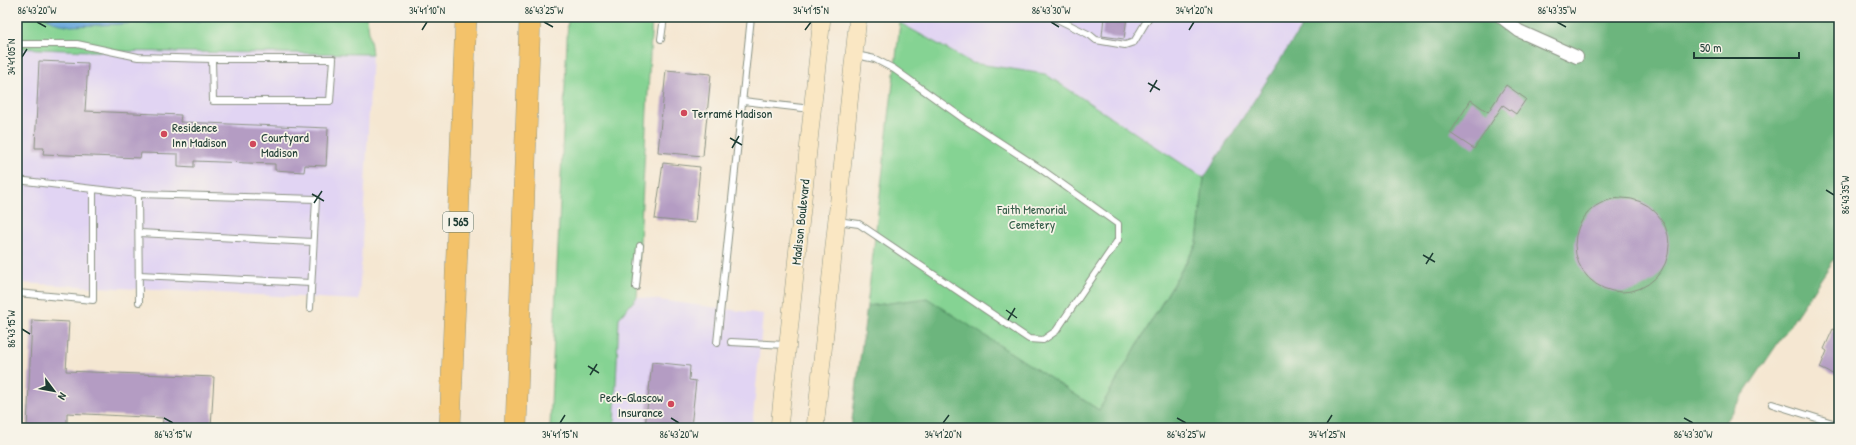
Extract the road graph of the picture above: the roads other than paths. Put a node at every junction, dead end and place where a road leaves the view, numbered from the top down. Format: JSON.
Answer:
{"nodes":[{"id":1,"x":466,"y":17,"type":"edge"},
{"id":2,"x":530,"y":17,"type":"edge"},
{"id":3,"x":664,"y":17,"type":"edge"},
{"id":4,"x":751,"y":17,"type":"edge"},
{"id":5,"x":822,"y":17,"type":"edge"},
{"id":6,"x":858,"y":17,"type":"edge"},
{"id":7,"x":1053,"y":17,"type":"edge"},
{"id":8,"x":1149,"y":17,"type":"edge"},
{"id":9,"x":1501,"y":17,"type":"edge"},
{"id":10,"x":661,"y":39,"type":"dead end"},
{"id":11,"x":17,"y":44,"type":"edge"},
{"id":12,"x":854,"y":54,"type":"junction"},
{"id":13,"x":1576,"y":57,"type":"dead end"},
{"id":14,"x":212,"y":59,"type":"junction"},
{"id":15,"x":743,"y":101,"type":"junction"},
{"id":16,"x":813,"y":109,"type":"junction"},
{"id":17,"x":17,"y":180,"type":"edge"},
{"id":18,"x":94,"y":189,"type":"junction"},
{"id":19,"x":138,"y":194,"type":"junction"},
{"id":20,"x":837,"y":221,"type":"junction"},
{"id":21,"x":139,"y":233,"type":"junction"},
{"id":22,"x":314,"y":242,"type":"junction"},
{"id":23,"x":640,"y":246,"type":"dead end"},
{"id":24,"x":139,"y":275,"type":"junction"},
{"id":25,"x":311,"y":283,"type":"junction"},
{"id":26,"x":636,"y":288,"type":"dead end"},
{"id":27,"x":17,"y":293,"type":"edge"},
{"id":28,"x":139,"y":302,"type":"dead end"},
{"id":29,"x":310,"y":308,"type":"dead end"},
{"id":30,"x":731,"y":342,"type":"dead end"},
{"id":31,"x":717,"y":343,"type":"dead end"},
{"id":32,"x":787,"y":345,"type":"junction"},
{"id":33,"x":1772,"y":404,"type":"dead end"},
{"id":34,"x":1839,"y":425,"type":"edge"},
{"id":35,"x":450,"y":428,"type":"edge"},
{"id":36,"x":516,"y":428,"type":"edge"},
{"id":37,"x":779,"y":428,"type":"edge"},
{"id":38,"x":815,"y":428,"type":"edge"}],
"edges":[{"from":1,"to":35,"type":"highway","number":"I 565"},
{"from":2,"to":36,"type":"highway"},
{"from":3,"to":10,"type":"lane"},
{"from":4,"to":15,"type":"lane"},
{"from":5,"to":16,"type":"main road","name":"Madison Boulevard"},
{"from":6,"to":12,"type":"main road"},
{"from":7,"to":8,"type":"lane"},
{"from":9,"to":13,"type":"street"},
{"from":11,"to":14,"type":"lane"},
{"from":12,"to":20,"type":"main road"},
{"from":12,"to":20,"type":"lane"},
{"from":14,"to":14,"type":"lane"},
{"from":15,"to":16,"type":"lane"},
{"from":15,"to":31,"type":"lane"},
{"from":16,"to":32,"type":"main road","name":"Madison Boulevard"},
{"from":17,"to":18,"type":"lane"},
{"from":18,"to":19,"type":"lane"},
{"from":18,"to":27,"type":"lane"},
{"from":19,"to":21,"type":"lane"},
{"from":19,"to":22,"type":"lane"},
{"from":20,"to":38,"type":"main road"},
{"from":21,"to":22,"type":"lane"},
{"from":21,"to":24,"type":"lane"},
{"from":22,"to":25,"type":"lane"},
{"from":23,"to":26,"type":"lane"},
{"from":24,"to":25,"type":"lane"},
{"from":24,"to":28,"type":"lane"},
{"from":25,"to":29,"type":"lane"},
{"from":30,"to":32,"type":"lane"},
{"from":32,"to":37,"type":"main road","name":"Madison Boulevard"},
{"from":33,"to":34,"type":"lane"}]}
